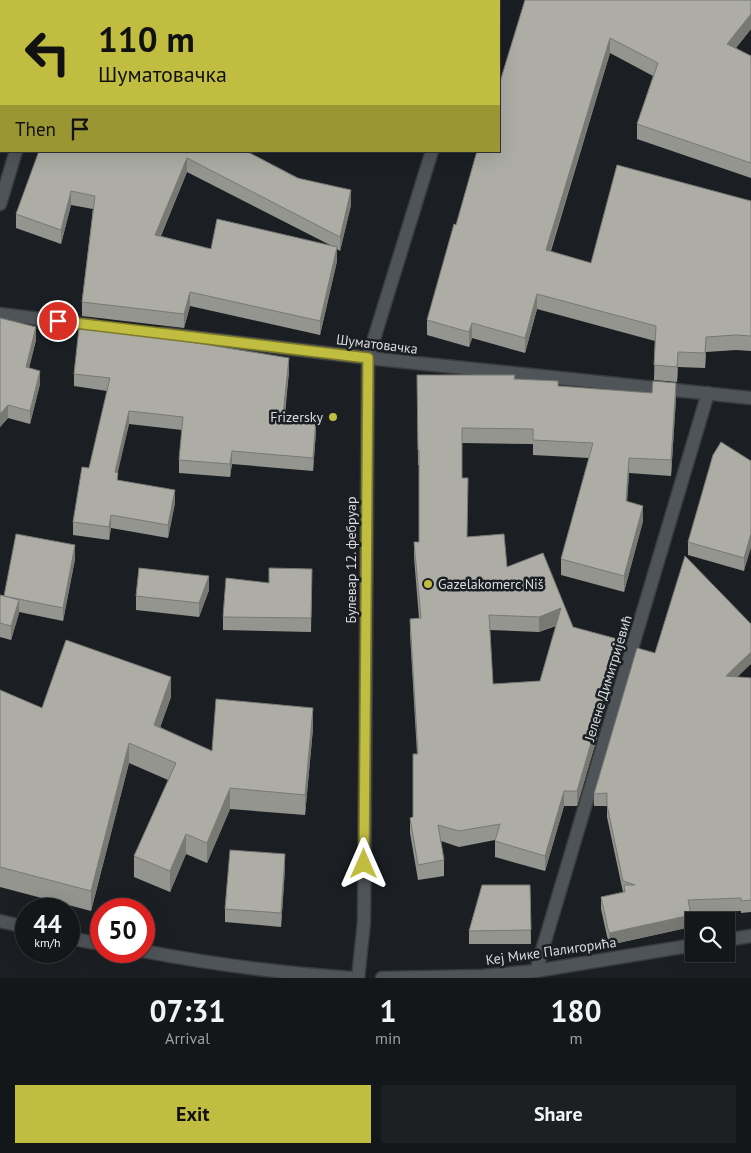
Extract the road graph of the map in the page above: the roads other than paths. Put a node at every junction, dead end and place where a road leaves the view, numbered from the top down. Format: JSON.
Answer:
{"nodes":[{"id":1,"x":16,"y":152,"type":"edge"},
{"id":2,"x":432,"y":152,"type":"edge"},
{"id":3,"x":0,"y":204,"type":"edge"},
{"id":4,"x":0,"y":314,"type":"edge"},
{"id":5,"x":106,"y":327,"type":"edge"},
{"id":6,"x":154,"y":332,"type":"edge"},
{"id":7,"x":368,"y":358,"type":"junction"},
{"id":8,"x":708,"y":393,"type":"junction"},
{"id":9,"x":751,"y":398,"type":"edge"},
{"id":10,"x":0,"y":921,"type":"edge"},
{"id":11,"x":15,"y":924,"type":"edge"},
{"id":12,"x":751,"y":936,"type":"edge"},
{"id":13,"x":735,"y":939,"type":"edge"},
{"id":14,"x":685,"y":946,"type":"edge"},
{"id":15,"x":155,"y":953,"type":"edge"},
{"id":16,"x":536,"y":971,"type":"junction"},
{"id":17,"x":351,"y":978,"type":"edge"},
{"id":18,"x":358,"y":978,"type":"edge"},
{"id":19,"x":382,"y":978,"type":"edge"}],
"edges":[{"from":1,"to":3,"type":"street"},
{"from":2,"to":7,"type":"street","name":"Булевар 12. фебруар"},
{"from":4,"to":5,"type":"street"},
{"from":6,"to":7,"type":"street","name":"Шуматовачка"},
{"from":7,"to":8,"type":"street","name":"Шуматовачка"},
{"from":7,"to":18,"type":"street","name":"Булевар 12. фебруар"},
{"from":8,"to":9,"type":"street","name":"Шуматовачка"},
{"from":8,"to":16,"type":"street","name":"Јелене Димитријевић"},
{"from":10,"to":11,"type":"street"},
{"from":12,"to":13,"type":"street"},
{"from":14,"to":16,"type":"street","name":"Кеј Мике Палигорића"},
{"from":15,"to":17,"type":"street"},
{"from":16,"to":19,"type":"street","name":"Кеј Мике Палигорића"}]}
